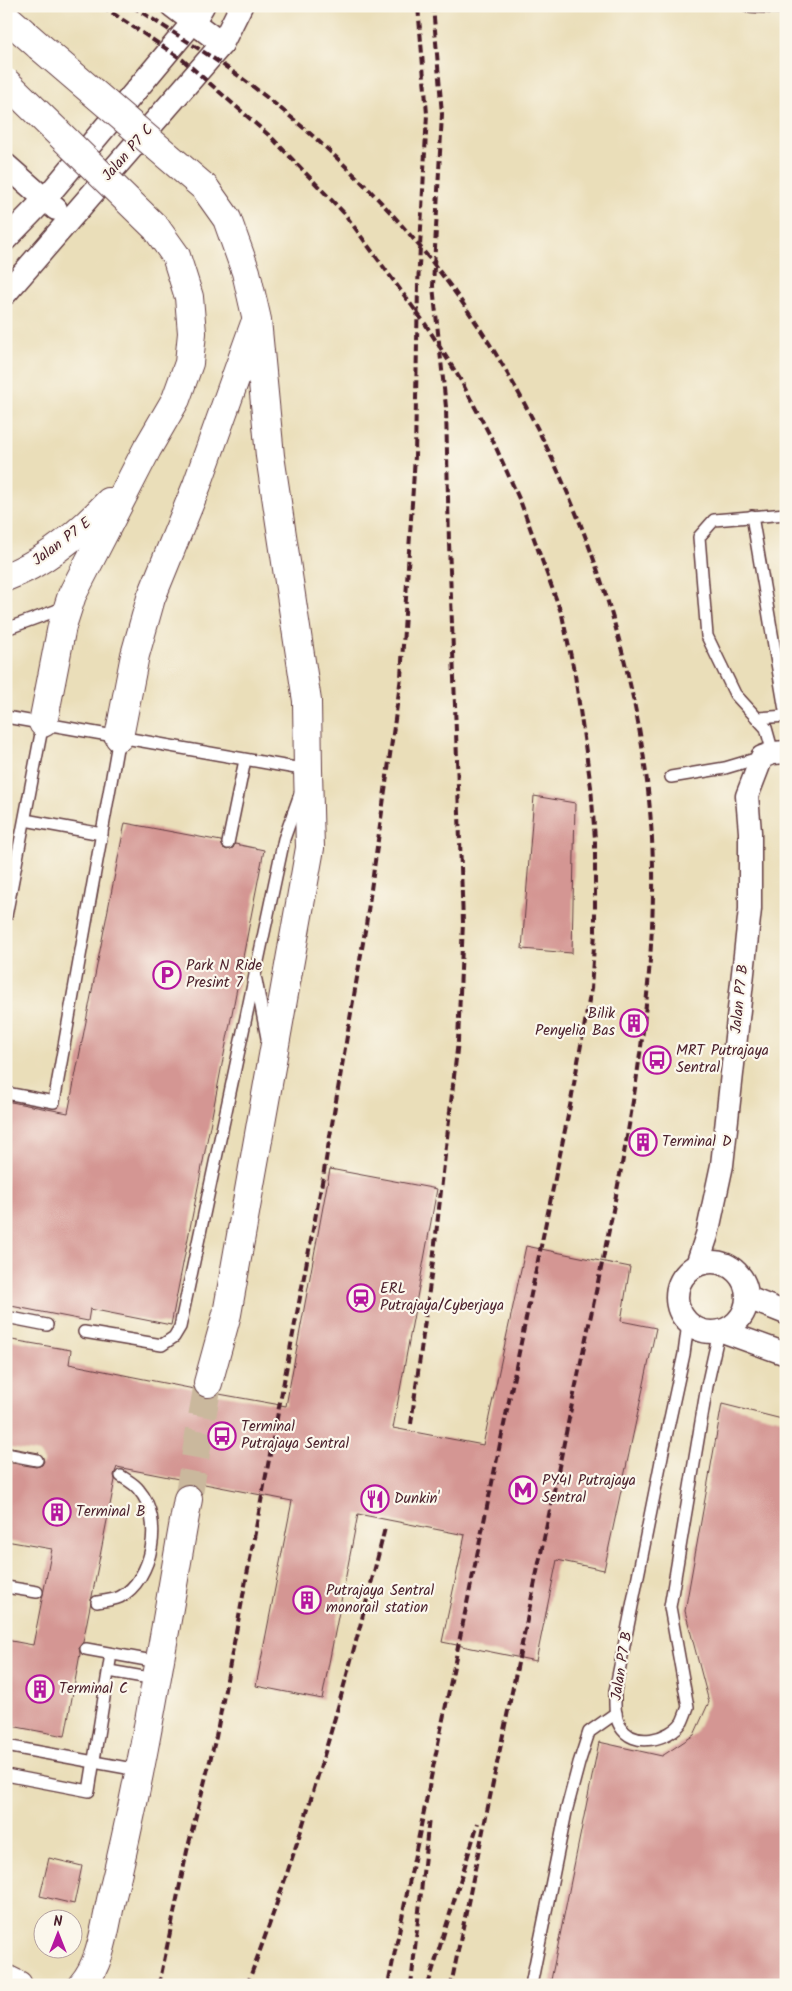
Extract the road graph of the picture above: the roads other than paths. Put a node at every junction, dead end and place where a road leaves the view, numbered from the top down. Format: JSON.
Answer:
{"nodes":[{"id":1,"x":172,"y":6,"type":"edge"},
{"id":2,"x":241,"y":6,"type":"edge"},
{"id":3,"x":748,"y":6,"type":"edge"},
{"id":4,"x":786,"y":8,"type":"edge"},
{"id":5,"x":199,"y":14,"type":"edge"},
{"id":6,"x":6,"y":17,"type":"edge"},
{"id":7,"x":6,"y":25,"type":"edge"},
{"id":8,"x":222,"y":44,"type":"junction"},
{"id":9,"x":38,"y":46,"type":"junction"},
{"id":10,"x":6,"y":82,"type":"edge"},
{"id":11,"x":6,"y":166,"type":"edge"},
{"id":12,"x":45,"y":199,"type":"junction"},
{"id":13,"x":70,"y":221,"type":"junction"},
{"id":14,"x":6,"y":238,"type":"edge"},
{"id":15,"x":6,"y":293,"type":"edge"},
{"id":16,"x":257,"y":320,"type":"junction"},
{"id":17,"x":147,"y":449,"type":"junction"},
{"id":18,"x":786,"y":514,"type":"edge"},
{"id":19,"x":752,"y":516,"type":"junction"},
{"id":20,"x":6,"y":577,"type":"edge"},
{"id":21,"x":68,"y":606,"type":"junction"},
{"id":22,"x":6,"y":629,"type":"edge"},
{"id":23,"x":786,"y":716,"type":"edge"},
{"id":24,"x":6,"y":717,"type":"edge"},
{"id":25,"x":758,"y":718,"type":"junction"},
{"id":26,"x":43,"y":723,"type":"junction"},
{"id":27,"x":119,"y":737,"type":"junction"},
{"id":28,"x":774,"y":754,"type":"edge"},
{"id":29,"x":246,"y":760,"type":"junction"},
{"id":30,"x":308,"y":770,"type":"junction"},
{"id":31,"x":671,"y":777,"type":"dead end"},
{"id":32,"x":25,"y":820,"type":"junction"},
{"id":33,"x":102,"y":834,"type":"junction"},
{"id":34,"x":228,"y":843,"type":"dead end"},
{"id":35,"x":6,"y":916,"type":"edge"},
{"id":36,"x":255,"y":974,"type":"junction"},
{"id":37,"x":270,"y":1058,"type":"junction"},
{"id":38,"x":6,"y":1093,"type":"edge"},
{"id":39,"x":697,"y":1265,"type":"junction"},
{"id":40,"x":748,"y":1298,"type":"junction"},
{"id":41,"x":786,"y":1313,"type":"edge"},
{"id":42,"x":6,"y":1317,"type":"edge"},
{"id":43,"x":688,"y":1323,"type":"junction"},
{"id":44,"x":47,"y":1325,"type":"dead end"},
{"id":45,"x":720,"y":1331,"type":"junction"},
{"id":46,"x":84,"y":1332,"type":"dead end"},
{"id":47,"x":786,"y":1354,"type":"edge"},
{"id":48,"x":208,"y":1383,"type":"tunnel mouth"},
{"id":49,"x":6,"y":1454,"type":"edge"},
{"id":50,"x":37,"y":1460,"type":"dead end"},
{"id":51,"x":121,"y":1476,"type":"dead end"},
{"id":52,"x":188,"y":1499,"type":"tunnel mouth"},
{"id":53,"x":6,"y":1587,"type":"edge"},
{"id":54,"x":37,"y":1592,"type":"dead end"},
{"id":55,"x":97,"y":1602,"type":"dead end"},
{"id":56,"x":86,"y":1649,"type":"dead end"},
{"id":57,"x":111,"y":1654,"type":"junction"},
{"id":58,"x":108,"y":1671,"type":"junction"},
{"id":59,"x":156,"y":1671,"type":"junction"},
{"id":60,"x":616,"y":1713,"type":"junction"},
{"id":61,"x":6,"y":1746,"type":"edge"},
{"id":62,"x":94,"y":1762,"type":"junction"},
{"id":63,"x":138,"y":1770,"type":"junction"},
{"id":64,"x":6,"y":1775,"type":"edge"},
{"id":65,"x":6,"y":1979,"type":"edge"},
{"id":66,"x":18,"y":1985,"type":"edge"},
{"id":67,"x":82,"y":1985,"type":"edge"},
{"id":68,"x":531,"y":1985,"type":"edge"}],
"edges":[{"from":1,"to":5,"type":"street"},
{"from":2,"to":8,"type":"street","name":"Jalan P7 C"},
{"from":3,"to":4,"type":"lane"},
{"from":5,"to":8,"type":"street"},
{"from":5,"to":12,"type":"street"},
{"from":6,"to":9,"type":"street"},
{"from":7,"to":9,"type":"street"},
{"from":8,"to":13,"type":"street","name":"Jalan P7 C"},
{"from":9,"to":16,"type":"street","bridge":true},
{"from":10,"to":17,"type":"street","bridge":true},
{"from":11,"to":12,"type":"street"},
{"from":12,"to":13,"type":"street"},
{"from":12,"to":14,"type":"street"},
{"from":13,"to":15,"type":"street","name":"Jalan P7 C"},
{"from":16,"to":27,"type":"street"},
{"from":16,"to":30,"type":"street"},
{"from":17,"to":20,"type":"street","name":"Jalan P7 E"},
{"from":17,"to":21,"type":"street"},
{"from":18,"to":19,"type":"lane"},
{"from":19,"to":23,"type":"lane"},
{"from":19,"to":25,"type":"lane"},
{"from":21,"to":22,"type":"lane"},
{"from":21,"to":26,"type":"street"},
{"from":23,"to":25,"type":"lane"},
{"from":24,"to":26,"type":"lane"},
{"from":25,"to":28,"type":"lane"},
{"from":26,"to":27,"type":"lane"},
{"from":26,"to":32,"type":"lane"},
{"from":27,"to":29,"type":"lane"},
{"from":27,"to":33,"type":"lane"},
{"from":28,"to":31,"type":"lane"},
{"from":28,"to":39,"type":"street","name":"Jalan P7 B"},
{"from":29,"to":30,"type":"lane"},
{"from":29,"to":34,"type":"lane"},
{"from":30,"to":36,"type":"lane"},
{"from":30,"to":37,"type":"street"},
{"from":32,"to":33,"type":"lane"},
{"from":32,"to":35,"type":"lane"},
{"from":33,"to":38,"type":"lane"},
{"from":36,"to":37,"type":"lane"},
{"from":36,"to":46,"type":"lane"},
{"from":37,"to":48,"type":"street"},
{"from":39,"to":40,"type":"street"},
{"from":39,"to":43,"type":"street","name":"Jalan P7 B"},
{"from":40,"to":41,"type":"street"},
{"from":40,"to":45,"type":"street"},
{"from":42,"to":44,"type":"lane"},
{"from":43,"to":45,"type":"street"},
{"from":43,"to":60,"type":"lane","name":"Jalan P7 B"},
{"from":45,"to":47,"type":"street"},
{"from":45,"to":60,"type":"lane","name":"Jalan P7 B"},
{"from":49,"to":50,"type":"lane"},
{"from":51,"to":55,"type":"lane"},
{"from":52,"to":59,"type":"street"},
{"from":53,"to":54,"type":"lane"},
{"from":56,"to":57,"type":"lane"},
{"from":57,"to":58,"type":"lane"},
{"from":57,"to":59,"type":"lane"},
{"from":58,"to":59,"type":"lane"},
{"from":58,"to":62,"type":"lane"},
{"from":59,"to":63,"type":"street"},
{"from":60,"to":68,"type":"lane"},
{"from":61,"to":62,"type":"lane"},
{"from":62,"to":63,"type":"lane"},
{"from":62,"to":64,"type":"lane"},
{"from":63,"to":67,"type":"street"},
{"from":65,"to":66,"type":"street"}]}
